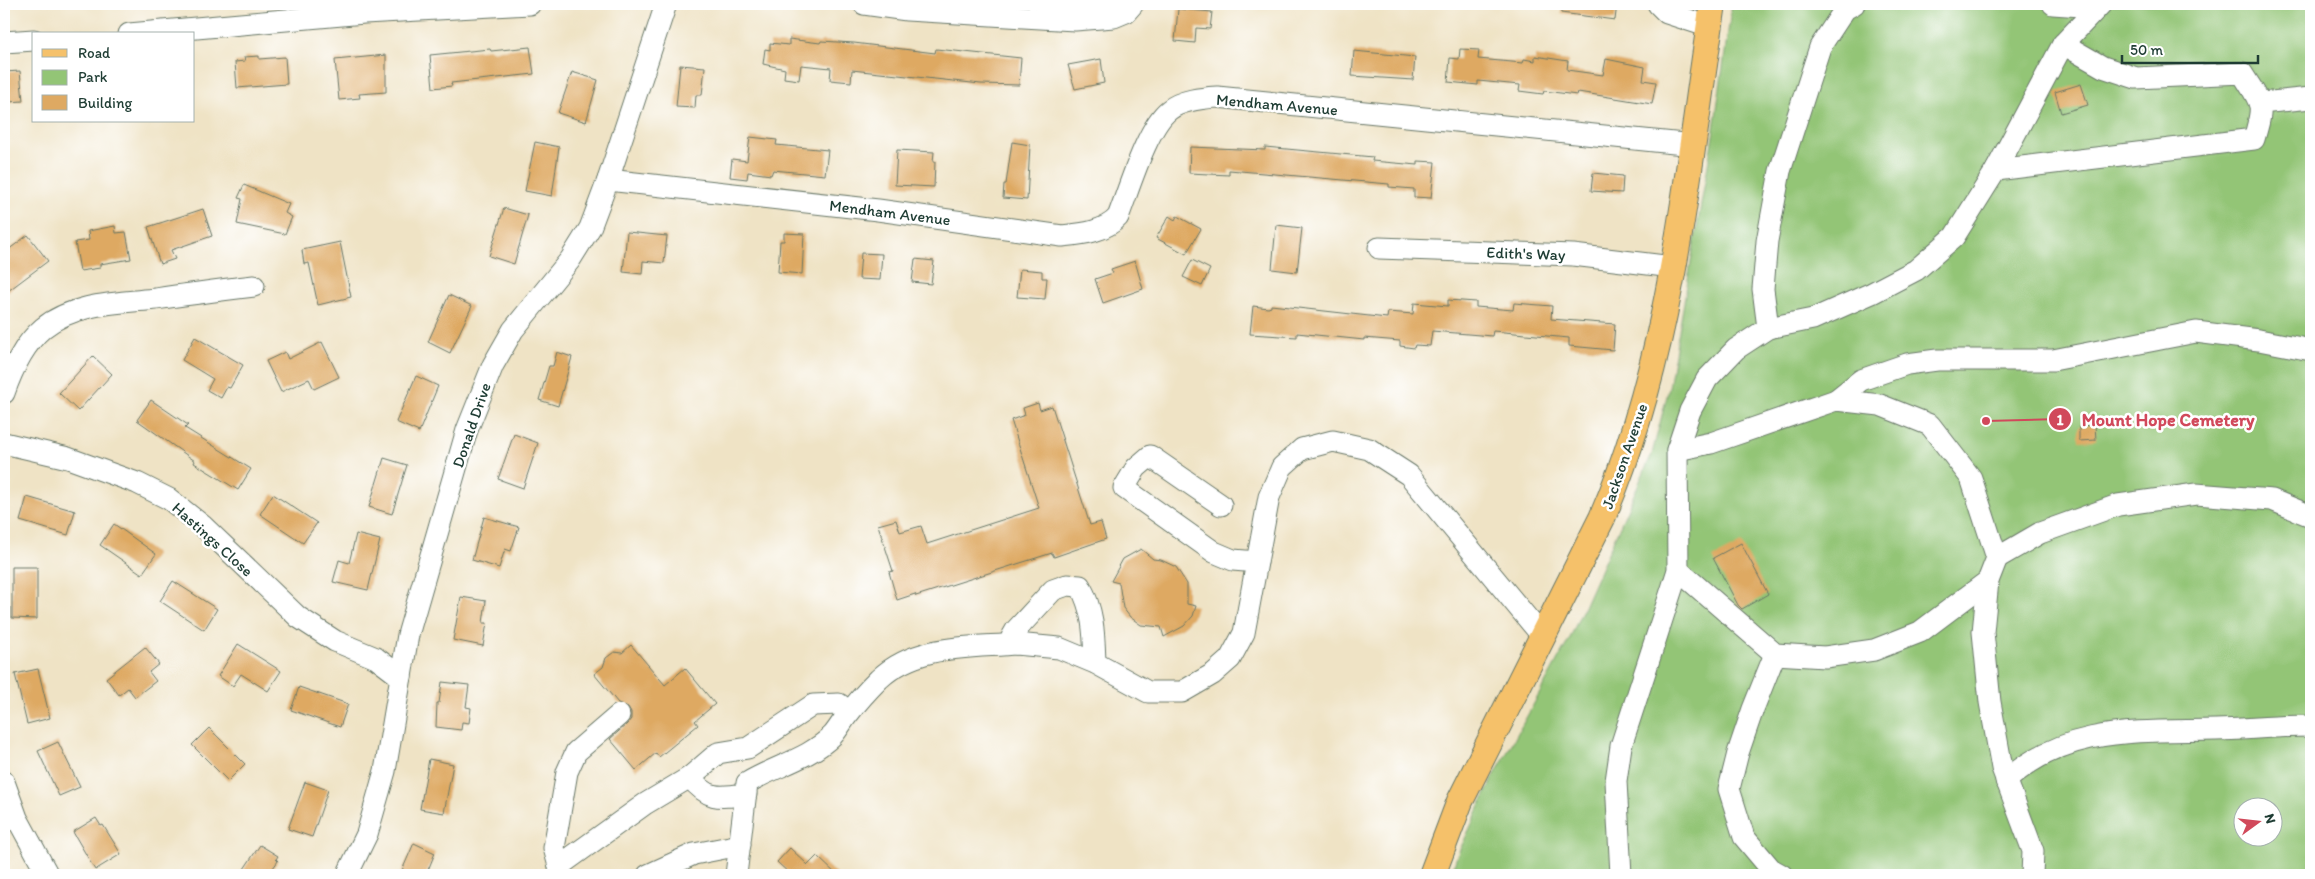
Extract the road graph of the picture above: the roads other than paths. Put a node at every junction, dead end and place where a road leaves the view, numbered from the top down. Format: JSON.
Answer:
{"nodes":[{"id":1,"x":530,"y":4,"type":"edge"},
{"id":2,"x":666,"y":4,"type":"edge"},
{"id":3,"x":864,"y":4,"type":"edge"},
{"id":4,"x":1134,"y":4,"type":"edge"},
{"id":5,"x":1658,"y":4,"type":"edge"},
{"id":6,"x":1854,"y":4,"type":"edge"},
{"id":7,"x":2053,"y":4,"type":"edge"},
{"id":8,"x":2098,"y":6,"type":"edge"},
{"id":9,"x":1711,"y":16,"type":"edge"},
{"id":10,"x":152,"y":32,"type":"edge"},
{"id":11,"x":32,"y":40,"type":"edge"},
{"id":12,"x":4,"y":42,"type":"edge"},
{"id":13,"x":2063,"y":44,"type":"junction"},
{"id":14,"x":2311,"y":98,"type":"edge"},
{"id":15,"x":2261,"y":103,"type":"junction"},
{"id":16,"x":1694,"y":145,"type":"junction"},
{"id":17,"x":1996,"y":170,"type":"junction"},
{"id":18,"x":608,"y":180,"type":"junction"},
{"id":19,"x":1379,"y":248,"type":"dead end"},
{"id":20,"x":1673,"y":267,"type":"junction"},
{"id":21,"x":254,"y":286,"type":"dead end"},
{"id":22,"x":1768,"y":328,"type":"junction"},
{"id":23,"x":2311,"y":350,"type":"edge"},
{"id":24,"x":4,"y":393,"type":"edge"},
{"id":25,"x":1836,"y":400,"type":"junction"},
{"id":26,"x":4,"y":443,"type":"edge"},
{"id":27,"x":1677,"y":450,"type":"junction"},
{"id":28,"x":1221,"y":505,"type":"dead end"},
{"id":29,"x":2311,"y":516,"type":"edge"},
{"id":30,"x":1997,"y":558,"type":"junction"},
{"id":31,"x":1257,"y":562,"type":"junction"},
{"id":32,"x":1678,"y":570,"type":"junction"},
{"id":33,"x":1988,"y":581,"type":"junction"},
{"id":34,"x":1544,"y":637,"type":"junction"},
{"id":35,"x":1016,"y":644,"type":"junction"},
{"id":36,"x":1775,"y":654,"type":"junction"},
{"id":37,"x":1095,"y":663,"type":"junction"},
{"id":38,"x":401,"y":676,"type":"junction"},
{"id":39,"x":850,"y":712,"type":"junction"},
{"id":40,"x":620,"y":715,"type":"dead end"},
{"id":41,"x":2311,"y":726,"type":"edge"},
{"id":42,"x":748,"y":748,"type":"junction"},
{"id":43,"x":764,"y":773,"type":"junction"},
{"id":44,"x":690,"y":776,"type":"junction"},
{"id":45,"x":2006,"y":781,"type":"junction"},
{"id":46,"x":4,"y":782,"type":"edge"},
{"id":47,"x":746,"y":794,"type":"junction"},
{"id":48,"x":740,"y":845,"type":"junction"},
{"id":49,"x":560,"y":871,"type":"edge"},
{"id":50,"x":48,"y":875,"type":"edge"},
{"id":51,"x":347,"y":875,"type":"edge"},
{"id":52,"x":648,"y":875,"type":"edge"},
{"id":53,"x":736,"y":875,"type":"edge"},
{"id":54,"x":1432,"y":875,"type":"edge"},
{"id":55,"x":1621,"y":875,"type":"edge"},
{"id":56,"x":1782,"y":875,"type":"edge"},
{"id":57,"x":2032,"y":875,"type":"edge"}],
"edges":[{"from":1,"to":10,"type":"street"},
{"from":2,"to":18,"type":"street","name":"Donald Drive"},
{"from":3,"to":4,"type":"street"},
{"from":5,"to":9,"type":"street"},
{"from":6,"to":22,"type":"street"},
{"from":7,"to":8,"type":"street"},
{"from":8,"to":13,"type":"street"},
{"from":9,"to":16,"type":"main road","name":"Jackson Avenue"},
{"from":11,"to":12,"type":"street"},
{"from":13,"to":15,"type":"street"},
{"from":13,"to":17,"type":"street"},
{"from":14,"to":15,"type":"street"},
{"from":15,"to":17,"type":"street"},
{"from":16,"to":18,"type":"street","name":"Mendham Avenue"},
{"from":16,"to":20,"type":"main road","name":"Jackson Avenue"},
{"from":17,"to":22,"type":"street"},
{"from":18,"to":38,"type":"street","name":"Donald Drive"},
{"from":19,"to":20,"type":"street","name":"Edith's Way"},
{"from":20,"to":34,"type":"main road","name":"Jackson Avenue"},
{"from":21,"to":24,"type":"street"},
{"from":22,"to":27,"type":"street"},
{"from":23,"to":25,"type":"street"},
{"from":25,"to":27,"type":"street"},
{"from":25,"to":30,"type":"street"},
{"from":26,"to":38,"type":"street","name":"Hastings Close"},
{"from":27,"to":32,"type":"street"},
{"from":28,"to":31,"type":"street"},
{"from":29,"to":30,"type":"street"},
{"from":30,"to":33,"type":"street"},
{"from":31,"to":34,"type":"street"},
{"from":31,"to":37,"type":"street"},
{"from":32,"to":36,"type":"street"},
{"from":32,"to":55,"type":"street"},
{"from":33,"to":36,"type":"street"},
{"from":33,"to":45,"type":"street"},
{"from":34,"to":54,"type":"main road","name":"Jackson Avenue"},
{"from":35,"to":37,"type":"street"},
{"from":35,"to":37,"type":"street"},
{"from":35,"to":39,"type":"street"},
{"from":36,"to":56,"type":"street"},
{"from":38,"to":51,"type":"street","name":"Donald Drive"},
{"from":39,"to":42,"type":"street"},
{"from":39,"to":43,"type":"street"},
{"from":40,"to":49,"type":"street"},
{"from":41,"to":45,"type":"street"},
{"from":42,"to":43,"type":"street"},
{"from":42,"to":44,"type":"street"},
{"from":43,"to":47,"type":"street"},
{"from":44,"to":47,"type":"street"},
{"from":44,"to":49,"type":"street"},
{"from":45,"to":57,"type":"street"},
{"from":46,"to":50,"type":"street"},
{"from":47,"to":48,"type":"street"},
{"from":48,"to":52,"type":"street"},
{"from":48,"to":53,"type":"street"}]}
